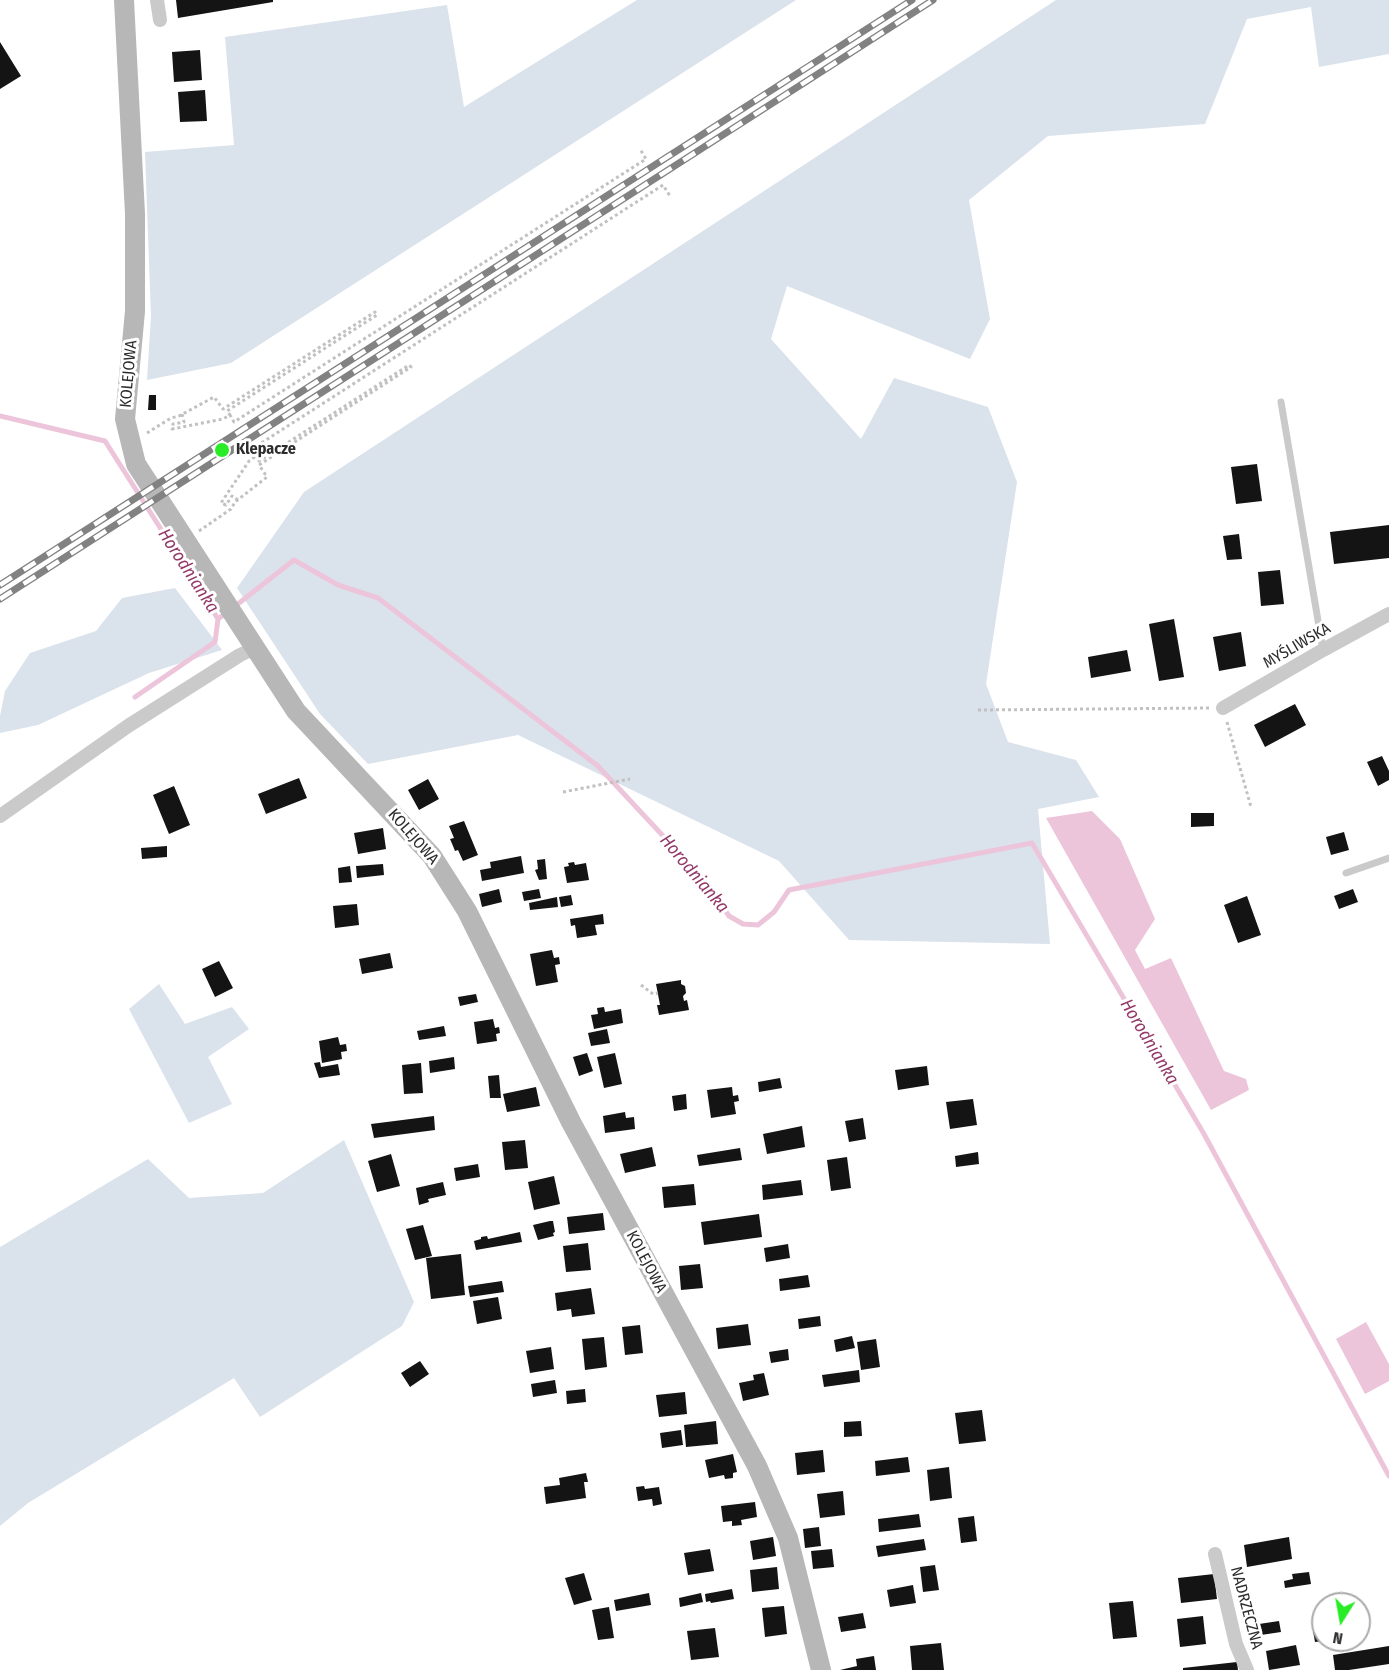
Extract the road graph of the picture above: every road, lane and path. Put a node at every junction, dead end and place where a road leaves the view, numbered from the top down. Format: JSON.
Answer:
{"nodes":[{"id":1,"x":124,"y":0,"type":"edge"},
{"id":2,"x":157,"y":0,"type":"edge"},
{"id":3,"x":159,"y":20,"type":"dead end"},
{"id":4,"x":640,"y":149,"type":"dead end"},
{"id":5,"x":670,"y":196,"type":"dead end"},
{"id":6,"x":1281,"y":402,"type":"dead end"},
{"id":7,"x":183,"y":414,"type":"junction"},
{"id":8,"x":230,"y":415,"type":"junction"},
{"id":9,"x":130,"y":443,"type":"junction"},
{"id":10,"x":256,"y":456,"type":"junction"},
{"id":11,"x":238,"y":500,"type":"junction"},
{"id":12,"x":185,"y":541,"type":"junction"},
{"id":13,"x":1389,"y":614,"type":"edge"},
{"id":14,"x":255,"y":648,"type":"junction"},
{"id":15,"x":1323,"y":650,"type":"junction"},
{"id":16,"x":1223,"y":708,"type":"junction"},
{"id":17,"x":978,"y":710,"type":"dead end"},
{"id":18,"x":630,"y":779,"type":"dead end"},
{"id":19,"x":563,"y":792,"type":"dead end"},
{"id":20,"x":1251,"y":807,"type":"dead end"},
{"id":21,"x":0,"y":816,"type":"edge"},
{"id":22,"x":1389,"y":858,"type":"edge"},
{"id":23,"x":1346,"y":873,"type":"dead end"},
{"id":24,"x":641,"y":985,"type":"dead end"},
{"id":25,"x":658,"y":993,"type":"dead end"},
{"id":26,"x":1215,"y":1554,"type":"dead end"},
{"id":27,"x":821,"y":1670,"type":"edge"},
{"id":28,"x":1247,"y":1670,"type":"edge"}],
"edges":[{"from":1,"to":9,"type":"street","name":"KOLEJOWA"},
{"from":2,"to":3,"type":"street"},
{"from":4,"to":8,"type":"path"},
{"from":5,"to":10,"type":"path"},
{"from":6,"to":15,"type":"lane"},
{"from":7,"to":8,"type":"path"},
{"from":7,"to":8,"type":"path"},
{"from":7,"to":9,"type":"path"},
{"from":9,"to":12,"type":"street","name":"KOLEJOWA"},
{"from":10,"to":11,"type":"path"},
{"from":10,"to":11,"type":"path"},
{"from":11,"to":12,"type":"path"},
{"from":12,"to":14,"type":"street","name":"KOLEJOWA"},
{"from":13,"to":15,"type":"street","name":"MYŚLIWSKA"},
{"from":14,"to":21,"type":"street"},
{"from":14,"to":27,"type":"street","name":"KOLEJOWA"},
{"from":15,"to":16,"type":"street","name":"MYŚLIWSKA"},
{"from":16,"to":17,"type":"path"},
{"from":16,"to":20,"type":"path"},
{"from":18,"to":19,"type":"path"},
{"from":22,"to":23,"type":"lane"},
{"from":24,"to":25,"type":"path"},
{"from":26,"to":28,"type":"street","name":"NADRZECZNA"}]}
